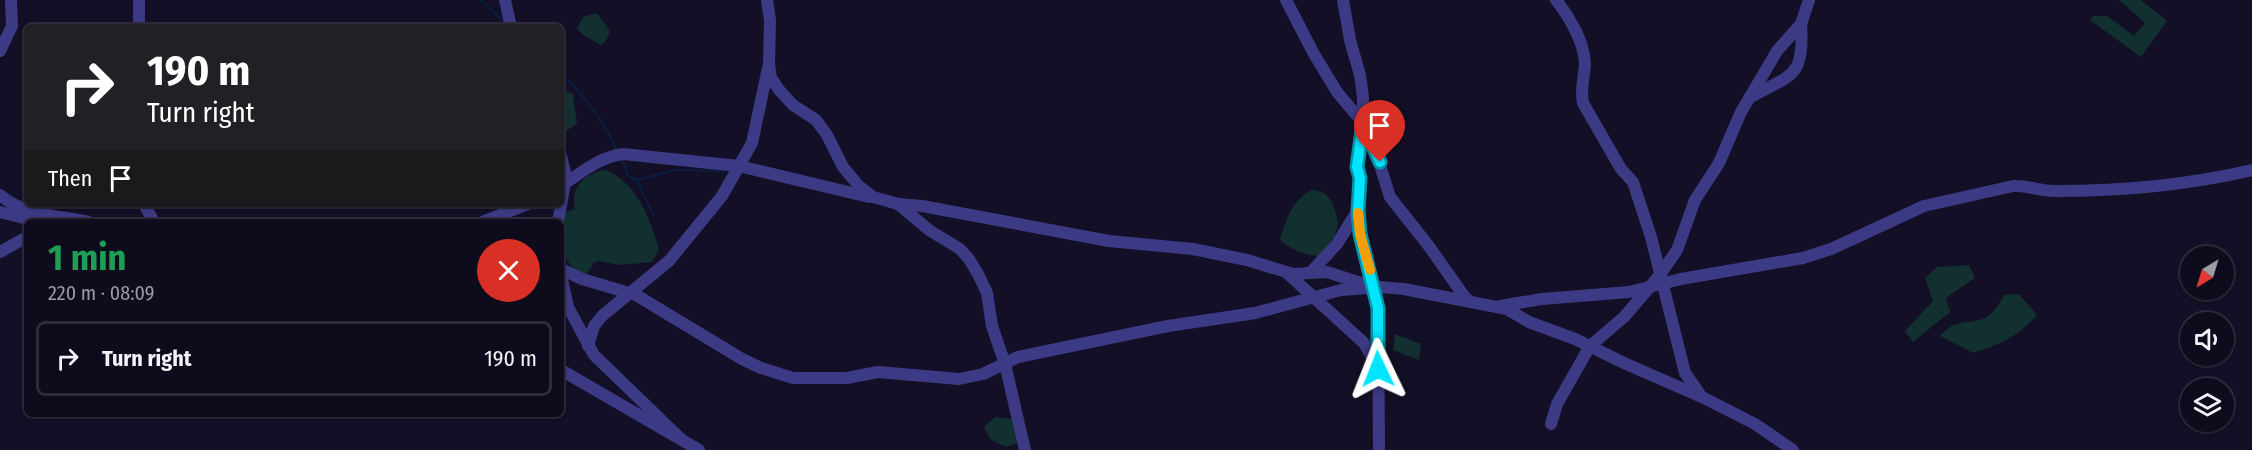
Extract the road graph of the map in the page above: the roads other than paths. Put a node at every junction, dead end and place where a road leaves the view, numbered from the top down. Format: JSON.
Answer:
{"nodes":[{"id":1,"x":12,"y":0,"type":"edge"},
{"id":2,"x":139,"y":0,"type":"edge"},
{"id":3,"x":506,"y":0,"type":"edge"},
{"id":4,"x":767,"y":0,"type":"edge"},
{"id":5,"x":1286,"y":0,"type":"edge"},
{"id":6,"x":1343,"y":0,"type":"edge"},
{"id":7,"x":1556,"y":0,"type":"edge"},
{"id":8,"x":1809,"y":0,"type":"edge"},
{"id":9,"x":139,"y":24,"type":"edge"},
{"id":10,"x":510,"y":24,"type":"edge"},
{"id":11,"x":1801,"y":24,"type":"junction"},
{"id":12,"x":0,"y":51,"type":"edge"},
{"id":13,"x":769,"y":64,"type":"junction"},
{"id":14,"x":1748,"y":99,"type":"junction"},
{"id":15,"x":1363,"y":123,"type":"junction"},
{"id":16,"x":739,"y":166,"type":"junction"},
{"id":17,"x":2252,"y":170,"type":"edge"},
{"id":18,"x":564,"y":183,"type":"edge"},
{"id":19,"x":873,"y":197,"type":"junction"},
{"id":20,"x":2,"y":203,"type":"edge"},
{"id":21,"x":898,"y":204,"type":"junction"},
{"id":22,"x":520,"y":207,"type":"edge"},
{"id":23,"x":1358,"y":210,"type":"junction"},
{"id":24,"x":26,"y":219,"type":"edge"},
{"id":25,"x":74,"y":219,"type":"edge"},
{"id":26,"x":490,"y":219,"type":"edge"},
{"id":27,"x":24,"y":239,"type":"edge"},
{"id":28,"x":0,"y":252,"type":"edge"},
{"id":29,"x":564,"y":270,"type":"edge"},
{"id":30,"x":1286,"y":272,"type":"junction"},
{"id":31,"x":1310,"y":273,"type":"junction"},
{"id":32,"x":1660,"y":280,"type":"junction"},
{"id":33,"x":564,"y":288,"type":"edge"},
{"id":34,"x":1375,"y":288,"type":"junction"},
{"id":35,"x":1647,"y":288,"type":"junction"},
{"id":36,"x":630,"y":293,"type":"junction"},
{"id":37,"x":1315,"y":297,"type":"junction"},
{"id":38,"x":1470,"y":302,"type":"junction"},
{"id":39,"x":1496,"y":307,"type":"junction"},
{"id":40,"x":1590,"y":345,"type":"junction"},
{"id":41,"x":588,"y":346,"type":"junction"},
{"id":42,"x":1005,"y":364,"type":"junction"},
{"id":43,"x":1378,"y":369,"type":"junction"},
{"id":44,"x":564,"y":372,"type":"edge"},
{"id":45,"x":1704,"y":398,"type":"junction"},
{"id":46,"x":1551,"y":424,"type":"dead end"},
{"id":47,"x":682,"y":440,"type":"junction"},
{"id":48,"x":699,"y":450,"type":"edge"},
{"id":49,"x":1025,"y":450,"type":"edge"},
{"id":50,"x":1379,"y":450,"type":"edge"},
{"id":51,"x":1793,"y":450,"type":"edge"}],
"edges":[{"from":1,"to":12,"type":"street"},
{"from":2,"to":9,"type":"street"},
{"from":3,"to":10,"type":"street"},
{"from":4,"to":13,"type":"street"},
{"from":5,"to":15,"type":"street"},
{"from":6,"to":15,"type":"street"},
{"from":7,"to":32,"type":"street"},
{"from":8,"to":11,"type":"street"},
{"from":11,"to":14,"type":"street"},
{"from":11,"to":14,"type":"street"},
{"from":13,"to":16,"type":"street"},
{"from":13,"to":19,"type":"street"},
{"from":14,"to":32,"type":"street"},
{"from":15,"to":23,"type":"street"},
{"from":15,"to":38,"type":"street"},
{"from":16,"to":18,"type":"street"},
{"from":16,"to":19,"type":"street"},
{"from":16,"to":36,"type":"street"},
{"from":17,"to":32,"type":"street"},
{"from":19,"to":21,"type":"street"},
{"from":20,"to":24,"type":"street"},
{"from":20,"to":25,"type":"street"},
{"from":21,"to":30,"type":"street"},
{"from":21,"to":42,"type":"street"},
{"from":22,"to":26,"type":"street"},
{"from":23,"to":31,"type":"street"},
{"from":23,"to":34,"type":"street"},
{"from":27,"to":28,"type":"street"},
{"from":29,"to":36,"type":"street"},
{"from":30,"to":31,"type":"street"},
{"from":30,"to":37,"type":"street"},
{"from":31,"to":34,"type":"street"},
{"from":32,"to":35,"type":"street"},
{"from":32,"to":45,"type":"street"},
{"from":33,"to":41,"type":"street"},
{"from":34,"to":37,"type":"street"},
{"from":34,"to":38,"type":"street"},
{"from":34,"to":43,"type":"street"},
{"from":35,"to":39,"type":"street"},
{"from":35,"to":40,"type":"street"},
{"from":36,"to":41,"type":"street"},
{"from":36,"to":42,"type":"street"},
{"from":37,"to":42,"type":"street"},
{"from":37,"to":43,"type":"street"},
{"from":38,"to":39,"type":"street"},
{"from":39,"to":40,"type":"street"},
{"from":40,"to":45,"type":"street"},
{"from":40,"to":46,"type":"street"},
{"from":41,"to":47,"type":"street"},
{"from":42,"to":49,"type":"street"},
{"from":43,"to":50,"type":"street"},
{"from":44,"to":47,"type":"street"},
{"from":45,"to":51,"type":"street"},
{"from":47,"to":48,"type":"street"}]}
